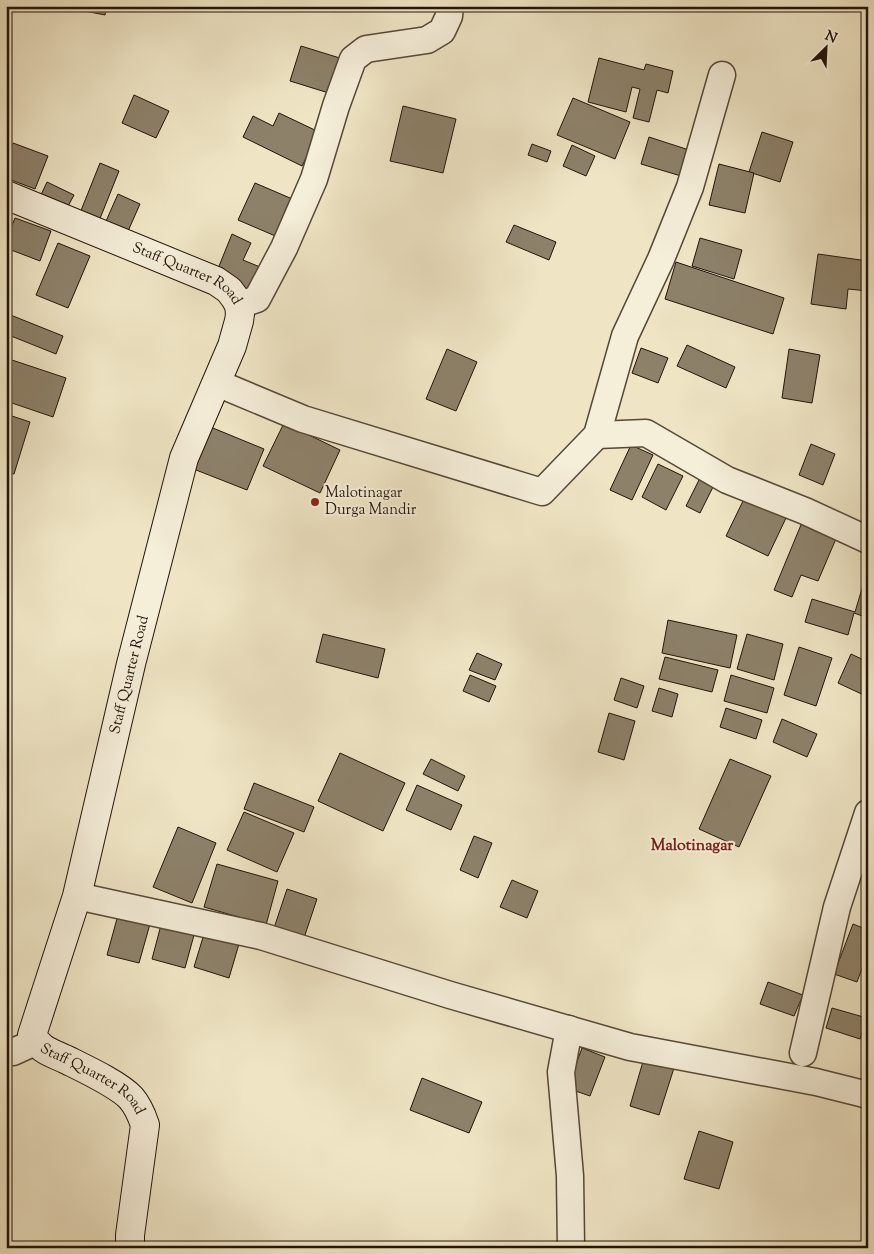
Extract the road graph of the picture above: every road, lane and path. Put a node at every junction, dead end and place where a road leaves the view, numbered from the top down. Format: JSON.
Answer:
{"nodes":[{"id":1,"x":450,"y":6,"type":"edge"},
{"id":2,"x":722,"y":75,"type":"dead end"},
{"id":3,"x":6,"y":195,"type":"edge"},
{"id":4,"x":239,"y":305,"type":"junction"},
{"id":5,"x":217,"y":383,"type":"junction"},
{"id":6,"x":597,"y":435,"type":"junction"},
{"id":7,"x":868,"y":540,"type":"edge"},
{"id":8,"x":868,"y":813,"type":"edge"},
{"id":9,"x":77,"y":896,"type":"junction"},
{"id":10,"x":569,"y":1029,"type":"junction"},
{"id":11,"x":35,"y":1042,"type":"junction"},
{"id":12,"x":6,"y":1049,"type":"edge"},
{"id":13,"x":803,"y":1053,"type":"dead end"},
{"id":14,"x":868,"y":1095,"type":"edge"},
{"id":15,"x":130,"y":1248,"type":"edge"},
{"id":16,"x":571,"y":1248,"type":"edge"}],
"edges":[{"from":1,"to":4,"type":"street"},
{"from":2,"to":6,"type":"street"},
{"from":3,"to":4,"type":"street","name":"Staff Quarter Road"},
{"from":4,"to":5,"type":"street","name":"Staff Quarter Road"},
{"from":5,"to":6,"type":"street"},
{"from":5,"to":9,"type":"street","name":"Staff Quarter Road"},
{"from":6,"to":7,"type":"street"},
{"from":8,"to":13,"type":"street"},
{"from":9,"to":10,"type":"street"},
{"from":9,"to":11,"type":"street","name":"Staff Quarter Road"},
{"from":10,"to":14,"type":"street"},
{"from":10,"to":16,"type":"street"},
{"from":11,"to":12,"type":"street"},
{"from":11,"to":15,"type":"street","name":"Staff Quarter Road"}]}
